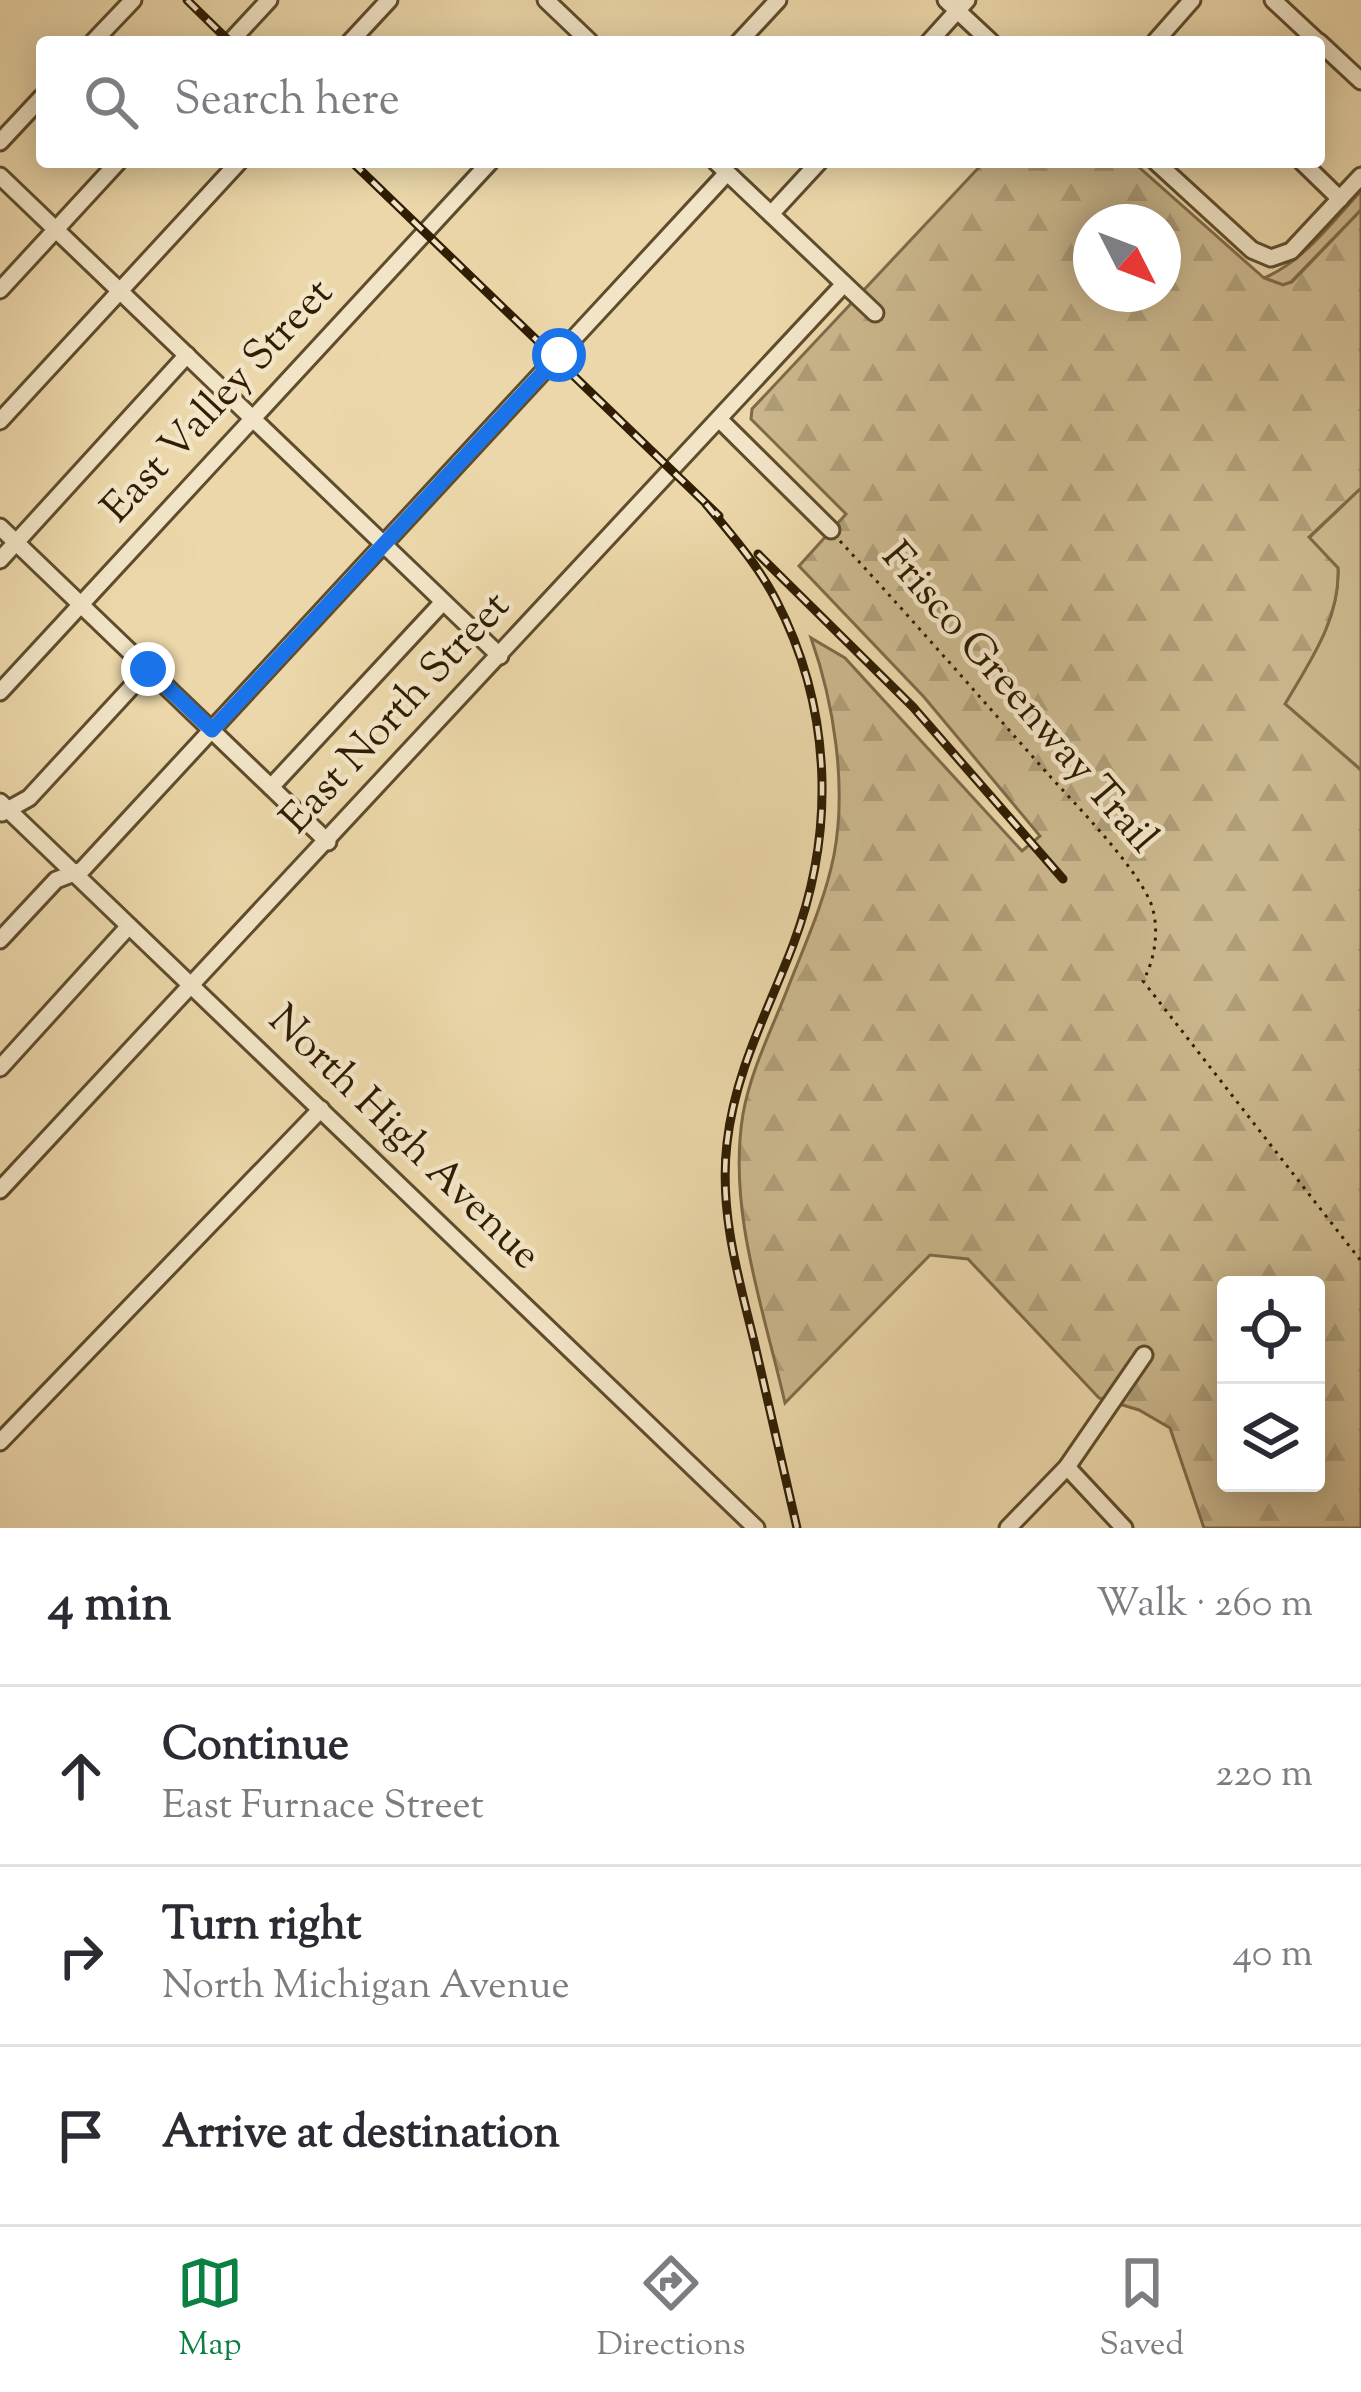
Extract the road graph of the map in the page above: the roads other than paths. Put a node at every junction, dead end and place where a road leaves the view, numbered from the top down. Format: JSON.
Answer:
{"nodes":[{"id":1,"x":133,"y":0,"type":"edge"},
{"id":2,"x":269,"y":0,"type":"edge"},
{"id":3,"x":389,"y":0,"type":"edge"},
{"id":4,"x":546,"y":0,"type":"edge"},
{"id":5,"x":778,"y":0,"type":"edge"},
{"id":6,"x":1192,"y":0,"type":"edge"},
{"id":7,"x":1273,"y":0,"type":"edge"},
{"id":8,"x":957,"y":4,"type":"edge"},
{"id":9,"x":99,"y":36,"type":"edge"},
{"id":10,"x":236,"y":36,"type":"edge"},
{"id":11,"x":356,"y":36,"type":"edge"},
{"id":12,"x":584,"y":36,"type":"edge"},
{"id":13,"x":745,"y":36,"type":"edge"},
{"id":14,"x":933,"y":36,"type":"edge"},
{"id":15,"x":986,"y":36,"type":"edge"},
{"id":16,"x":1164,"y":36,"type":"edge"},
{"id":17,"x":1312,"y":36,"type":"edge"},
{"id":18,"x":1325,"y":48,"type":"edge"},
{"id":19,"x":1361,"y":81,"type":"edge"},
{"id":20,"x":36,"y":103,"type":"edge"},
{"id":21,"x":0,"y":142,"type":"edge"},
{"id":22,"x":113,"y":168,"type":"edge"},
{"id":23,"x":233,"y":168,"type":"edge"},
{"id":24,"x":484,"y":168,"type":"edge"},
{"id":25,"x":721,"y":168,"type":"edge"},
{"id":26,"x":723,"y":168,"type":"edge"},
{"id":27,"x":813,"y":168,"type":"edge"},
{"id":28,"x":1163,"y":168,"type":"edge"},
{"id":29,"x":1308,"y":168,"type":"edge"},
{"id":30,"x":0,"y":176,"type":"edge"},
{"id":31,"x":1361,"y":176,"type":"edge"},
{"id":32,"x":1340,"y":199,"type":"junction"},
{"id":33,"x":771,"y":214,"type":"junction"},
{"id":34,"x":56,"y":230,"type":"junction"},
{"id":35,"x":844,"y":284,"type":"junction"},
{"id":36,"x":0,"y":290,"type":"edge"},
{"id":37,"x":120,"y":291,"type":"junction"},
{"id":38,"x":874,"y":313,"type":"dead end"},
{"id":39,"x":187,"y":356,"type":"junction"},
{"id":40,"x":253,"y":419,"type":"junction"},
{"id":41,"x":719,"y":419,"type":"junction"},
{"id":42,"x":0,"y":421,"type":"edge"},
{"id":43,"x":0,"y":527,"type":"edge"},
{"id":44,"x":831,"y":530,"type":"road end"},
{"id":45,"x":16,"y":542,"type":"junction"},
{"id":46,"x":384,"y":546,"type":"junction"},
{"id":47,"x":0,"y":560,"type":"edge"},
{"id":48,"x":443,"y":602,"type":"junction"},
{"id":49,"x":81,"y":605,"type":"junction"},
{"id":50,"x":500,"y":656,"type":"junction"},
{"id":51,"x":148,"y":669,"type":"junction"},
{"id":52,"x":0,"y":692,"type":"edge"},
{"id":53,"x":212,"y":730,"type":"junction"},
{"id":54,"x":271,"y":787,"type":"junction"},
{"id":55,"x":2,"y":808,"type":"edge"},
{"id":56,"x":328,"y":842,"type":"junction"},
{"id":57,"x":73,"y":872,"type":"junction"},
{"id":58,"x":129,"y":926,"type":"junction"},
{"id":59,"x":0,"y":940,"type":"edge"},
{"id":60,"x":190,"y":986,"type":"junction"},
{"id":61,"x":0,"y":1068,"type":"edge"},
{"id":62,"x":321,"y":1109,"type":"junction"},
{"id":63,"x":0,"y":1190,"type":"edge"},
{"id":64,"x":1144,"y":1355,"type":"dead end"},
{"id":65,"x":0,"y":1442,"type":"edge"},
{"id":66,"x":1067,"y":1467,"type":"junction"},
{"id":67,"x":755,"y":1528,"type":"edge"},
{"id":68,"x":1008,"y":1528,"type":"edge"},
{"id":69,"x":1124,"y":1528,"type":"edge"}],
"edges":[{"from":1,"to":9,"type":"street"},
{"from":2,"to":10,"type":"street"},
{"from":3,"to":11,"type":"street"},
{"from":4,"to":12,"type":"street"},
{"from":5,"to":13,"type":"street"},
{"from":6,"to":16,"type":"street"},
{"from":7,"to":17,"type":"street"},
{"from":8,"to":14,"type":"street"},
{"from":8,"to":15,"type":"street"},
{"from":18,"to":19,"type":"street"},
{"from":20,"to":21,"type":"street"},
{"from":22,"to":34,"type":"street"},
{"from":23,"to":37,"type":"street"},
{"from":24,"to":40,"type":"street","name":"East Valley Street"},
{"from":25,"to":46,"type":"street"},
{"from":26,"to":33,"type":"street"},
{"from":27,"to":33,"type":"street"},
{"from":28,"to":32,"type":"street"},
{"from":29,"to":32,"type":"street"},
{"from":30,"to":34,"type":"street"},
{"from":31,"to":32,"type":"street"},
{"from":33,"to":35,"type":"street"},
{"from":34,"to":36,"type":"street"},
{"from":34,"to":37,"type":"street"},
{"from":35,"to":38,"type":"street"},
{"from":35,"to":41,"type":"street","name":"East North Street"},
{"from":37,"to":39,"type":"street"},
{"from":37,"to":42,"type":"street"},
{"from":39,"to":40,"type":"street"},
{"from":39,"to":45,"type":"street"},
{"from":40,"to":46,"type":"street"},
{"from":40,"to":49,"type":"street","name":"East Valley Street"},
{"from":41,"to":44,"type":"street"},
{"from":41,"to":50,"type":"street","name":"East North Street"},
{"from":43,"to":45,"type":"street"},
{"from":45,"to":47,"type":"street"},
{"from":45,"to":49,"type":"street"},
{"from":46,"to":48,"type":"street"},
{"from":46,"to":53,"type":"street"},
{"from":48,"to":50,"type":"street"},
{"from":48,"to":54,"type":"street"},
{"from":49,"to":51,"type":"street"},
{"from":49,"to":52,"type":"street","name":"East Valley Street"},
{"from":50,"to":56,"type":"street","name":"East North Street"},
{"from":51,"to":53,"type":"street"},
{"from":51,"to":55,"type":"street"},
{"from":53,"to":54,"type":"street"},
{"from":53,"to":57,"type":"street"},
{"from":54,"to":56,"type":"street"},
{"from":55,"to":57,"type":"street","name":"North High Avenue"},
{"from":56,"to":60,"type":"street","name":"East North Street"},
{"from":57,"to":58,"type":"street","name":"North High Avenue"},
{"from":57,"to":59,"type":"street"},
{"from":58,"to":60,"type":"street","name":"North High Avenue"},
{"from":58,"to":61,"type":"street"},
{"from":60,"to":62,"type":"street","name":"North High Avenue"},
{"from":60,"to":63,"type":"street","name":"East North Street"},
{"from":62,"to":65,"type":"street"},
{"from":62,"to":67,"type":"street","name":"North High Avenue"},
{"from":64,"to":66,"type":"street"},
{"from":66,"to":68,"type":"street"},
{"from":66,"to":69,"type":"street"}]}
